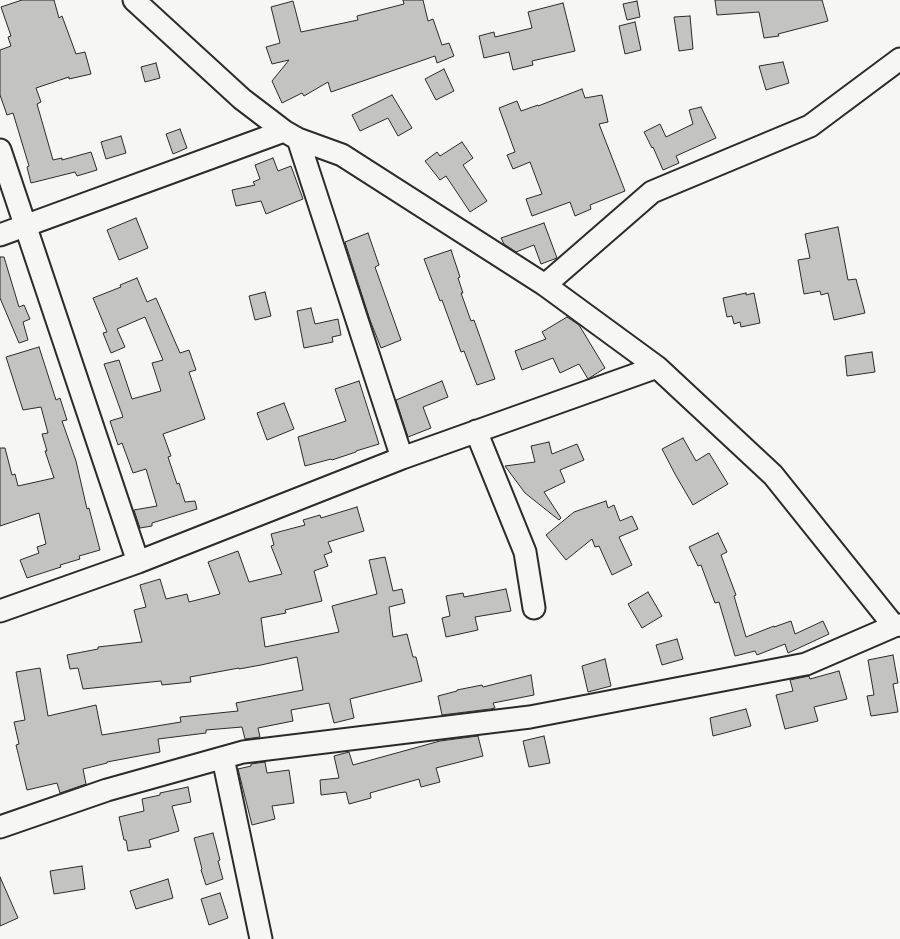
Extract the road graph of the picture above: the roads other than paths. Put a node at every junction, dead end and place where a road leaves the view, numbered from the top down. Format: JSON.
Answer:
{"nodes":[{"id":1,"x":134,"y":0,"type":"edge"},
{"id":2,"x":900,"y":59,"type":"edge"},
{"id":3,"x":291,"y":135,"type":"junction"},
{"id":4,"x":0,"y":150,"type":"edge"},
{"id":5,"x":25,"y":225,"type":"junction"},
{"id":6,"x":0,"y":235,"type":"edge"},
{"id":7,"x":545,"y":285,"type":"junction"},
{"id":8,"x":656,"y":367,"type":"junction"},
{"id":9,"x":476,"y":431,"type":"junction"},
{"id":10,"x":402,"y":458,"type":"junction"},
{"id":11,"x":138,"y":562,"type":"junction"},
{"id":12,"x":534,"y":608,"type":"dead end"},
{"id":13,"x":0,"y":611,"type":"edge"},
{"id":14,"x":897,"y":626,"type":"edge"},
{"id":15,"x":223,"y":758,"type":"junction"},
{"id":16,"x":0,"y":827,"type":"edge"},
{"id":17,"x":261,"y":939,"type":"edge"}],
"edges":[{"from":1,"to":3,"type":"street"},
{"from":2,"to":7,"type":"street"},
{"from":3,"to":5,"type":"street"},
{"from":3,"to":7,"type":"street"},
{"from":3,"to":10,"type":"street"},
{"from":4,"to":5,"type":"street"},
{"from":5,"to":6,"type":"street"},
{"from":5,"to":11,"type":"street"},
{"from":7,"to":8,"type":"street"},
{"from":8,"to":9,"type":"street"},
{"from":8,"to":14,"type":"street"},
{"from":9,"to":10,"type":"street"},
{"from":9,"to":12,"type":"street"},
{"from":10,"to":11,"type":"street"},
{"from":11,"to":13,"type":"street"},
{"from":14,"to":15,"type":"street"},
{"from":15,"to":16,"type":"street"},
{"from":15,"to":17,"type":"street"}]}
